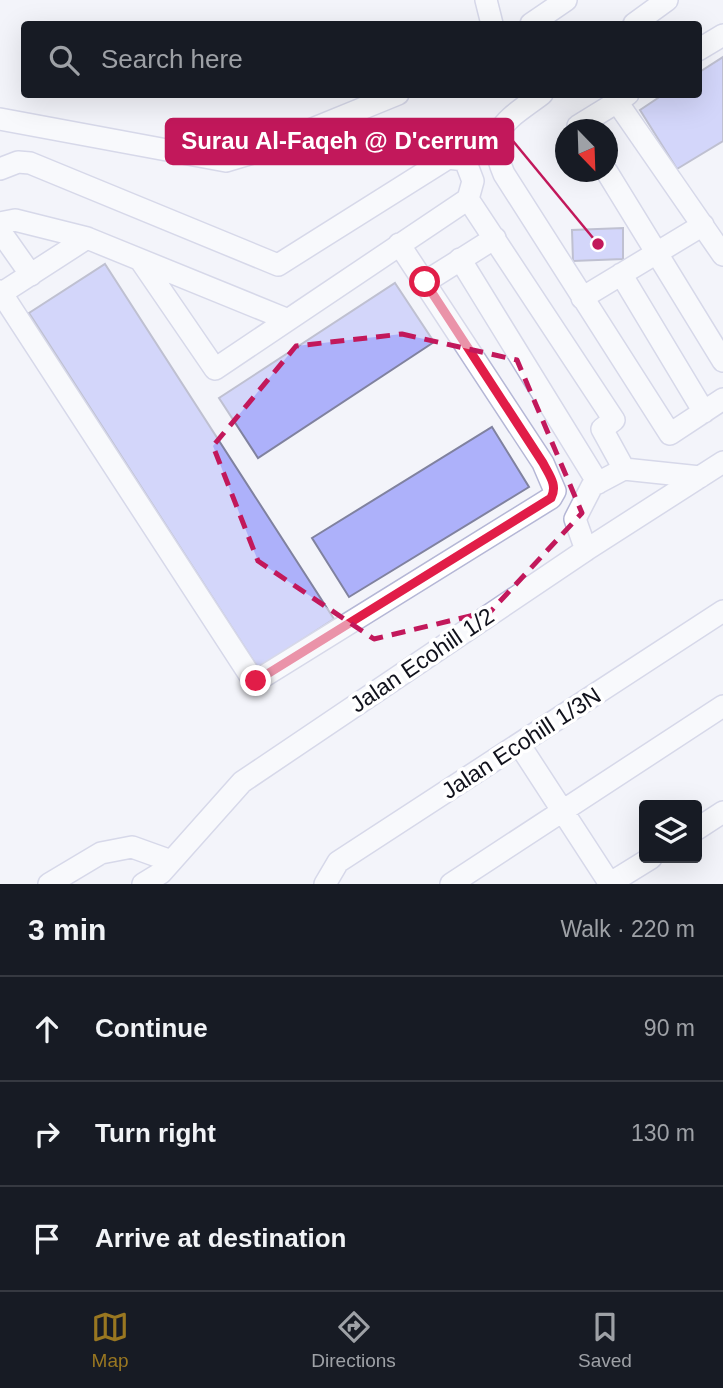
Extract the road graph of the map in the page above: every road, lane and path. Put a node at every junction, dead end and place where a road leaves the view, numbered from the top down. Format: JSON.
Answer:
{"nodes":[{"id":1,"x":486,"y":0,"type":"edge"},
{"id":2,"x":566,"y":0,"type":"edge"},
{"id":3,"x":667,"y":0,"type":"edge"},
{"id":4,"x":491,"y":21,"type":"edge"},
{"id":5,"x":535,"y":21,"type":"edge"},
{"id":6,"x":638,"y":21,"type":"edge"},
{"id":7,"x":723,"y":35,"type":"edge"},
{"id":8,"x":702,"y":48,"type":"edge"},
{"id":9,"x":388,"y":98,"type":"edge"},
{"id":10,"x":537,"y":98,"type":"edge"},
{"id":11,"x":623,"y":98,"type":"edge"},
{"id":12,"x":0,"y":119,"type":"edge"},
{"id":13,"x":589,"y":119,"type":"edge"},
{"id":14,"x":0,"y":169,"type":"edge"},
{"id":15,"x":613,"y":182,"type":"edge"},
{"id":16,"x":468,"y":199,"type":"junction"},
{"id":17,"x":0,"y":223,"type":"edge"},
{"id":18,"x":703,"y":225,"type":"junction"},
{"id":19,"x":0,"y":231,"type":"edge"},
{"id":20,"x":87,"y":238,"type":"junction"},
{"id":21,"x":495,"y":238,"type":"junction"},
{"id":22,"x":399,"y":244,"type":"junction"},
{"id":23,"x":658,"y":252,"type":"junction"},
{"id":24,"x":723,"y":255,"type":"edge"},
{"id":25,"x":460,"y":259,"type":"junction"},
{"id":26,"x":141,"y":261,"type":"junction"},
{"id":27,"x":621,"y":274,"type":"junction"},
{"id":28,"x":30,"y":275,"type":"junction"},
{"id":29,"x":425,"y":282,"type":"junction"},
{"id":30,"x":1,"y":292,"type":"edge"},
{"id":31,"x":582,"y":298,"type":"junction"},
{"id":32,"x":286,"y":319,"type":"junction"},
{"id":33,"x":723,"y":361,"type":"edge"},
{"id":34,"x":723,"y":399,"type":"edge"},
{"id":35,"x":704,"y":412,"type":"junction"},
{"id":36,"x":602,"y":429,"type":"junction"},
{"id":37,"x":575,"y":444,"type":"junction"},
{"id":38,"x":723,"y":462,"type":"edge"},
{"id":39,"x":543,"y":463,"type":"junction"},
{"id":40,"x":624,"y":469,"type":"junction"},
{"id":41,"x":700,"y":477,"type":"junction"},
{"id":42,"x":598,"y":483,"type":"junction"},
{"id":43,"x":586,"y":550,"type":"junction"},
{"id":44,"x":723,"y":611,"type":"edge"},
{"id":45,"x":723,"y":706,"type":"edge"},
{"id":46,"x":519,"y":744,"type":"junction"},
{"id":47,"x":562,"y":810,"type":"junction"},
{"id":48,"x":723,"y":812,"type":"edge"},
{"id":49,"x":702,"y":826,"type":"edge"},
{"id":50,"x":171,"y":861,"type":"junction"},
{"id":51,"x":643,"y":863,"type":"edge"},
{"id":52,"x":325,"y":883,"type":"edge"},
{"id":53,"x":49,"y":884,"type":"edge"},
{"id":54,"x":143,"y":884,"type":"edge"},
{"id":55,"x":451,"y":884,"type":"edge"},
{"id":56,"x":610,"y":884,"type":"edge"}],
"edges":[{"from":1,"to":4,"type":"street"},
{"from":2,"to":5,"type":"street"},
{"from":3,"to":6,"type":"street"},
{"from":7,"to":8,"type":"street"},
{"from":9,"to":12,"type":"street"},
{"from":10,"to":31,"type":"street"},
{"from":11,"to":13,"type":"street"},
{"from":11,"to":18,"type":"street"},
{"from":14,"to":16,"type":"street"},
{"from":15,"to":23,"type":"street"},
{"from":16,"to":21,"type":"street"},
{"from":16,"to":22,"type":"street"},
{"from":17,"to":20,"type":"street"},
{"from":18,"to":23,"type":"street"},
{"from":18,"to":24,"type":"street"},
{"from":19,"to":28,"type":"street"},
{"from":20,"to":26,"type":"street"},
{"from":20,"to":28,"type":"street"},
{"from":21,"to":25,"type":"street"},
{"from":21,"to":36,"type":"street"},
{"from":22,"to":29,"type":"street"},
{"from":22,"to":32,"type":"street"},
{"from":23,"to":27,"type":"street"},
{"from":23,"to":33,"type":"street"},
{"from":25,"to":29,"type":"street"},
{"from":25,"to":37,"type":"street"},
{"from":26,"to":32,"type":"street"},
{"from":26,"to":32,"type":"street"},
{"from":27,"to":31,"type":"street"},
{"from":27,"to":35,"type":"street"},
{"from":28,"to":30,"type":"street"},
{"from":29,"to":39,"type":"street"},
{"from":30,"to":39,"type":"street"},
{"from":31,"to":35,"type":"street"},
{"from":34,"to":35,"type":"street"},
{"from":36,"to":37,"type":"street"},
{"from":36,"to":40,"type":"street"},
{"from":37,"to":39,"type":"street"},
{"from":37,"to":42,"type":"street"},
{"from":38,"to":41,"type":"street","name":"Jalan Ecohill 1/2"},
{"from":40,"to":41,"type":"street"},
{"from":40,"to":42,"type":"street"},
{"from":41,"to":43,"type":"street","name":"Jalan Ecohill 1/2"},
{"from":42,"to":43,"type":"street"},
{"from":43,"to":50,"type":"street","name":"Jalan Ecohill 1/2"},
{"from":44,"to":46,"type":"street","name":"Jalan Ecohill 1/3N"},
{"from":45,"to":47,"type":"street"},
{"from":46,"to":47,"type":"street"},
{"from":46,"to":52,"type":"street","name":"Jalan Ecohill 1/3N"},
{"from":47,"to":55,"type":"street"},
{"from":47,"to":56,"type":"street"},
{"from":48,"to":49,"type":"street"},
{"from":50,"to":53,"type":"street"},
{"from":50,"to":54,"type":"street","name":"Jalan Ecohill 1/2"},
{"from":51,"to":56,"type":"street"}]}
